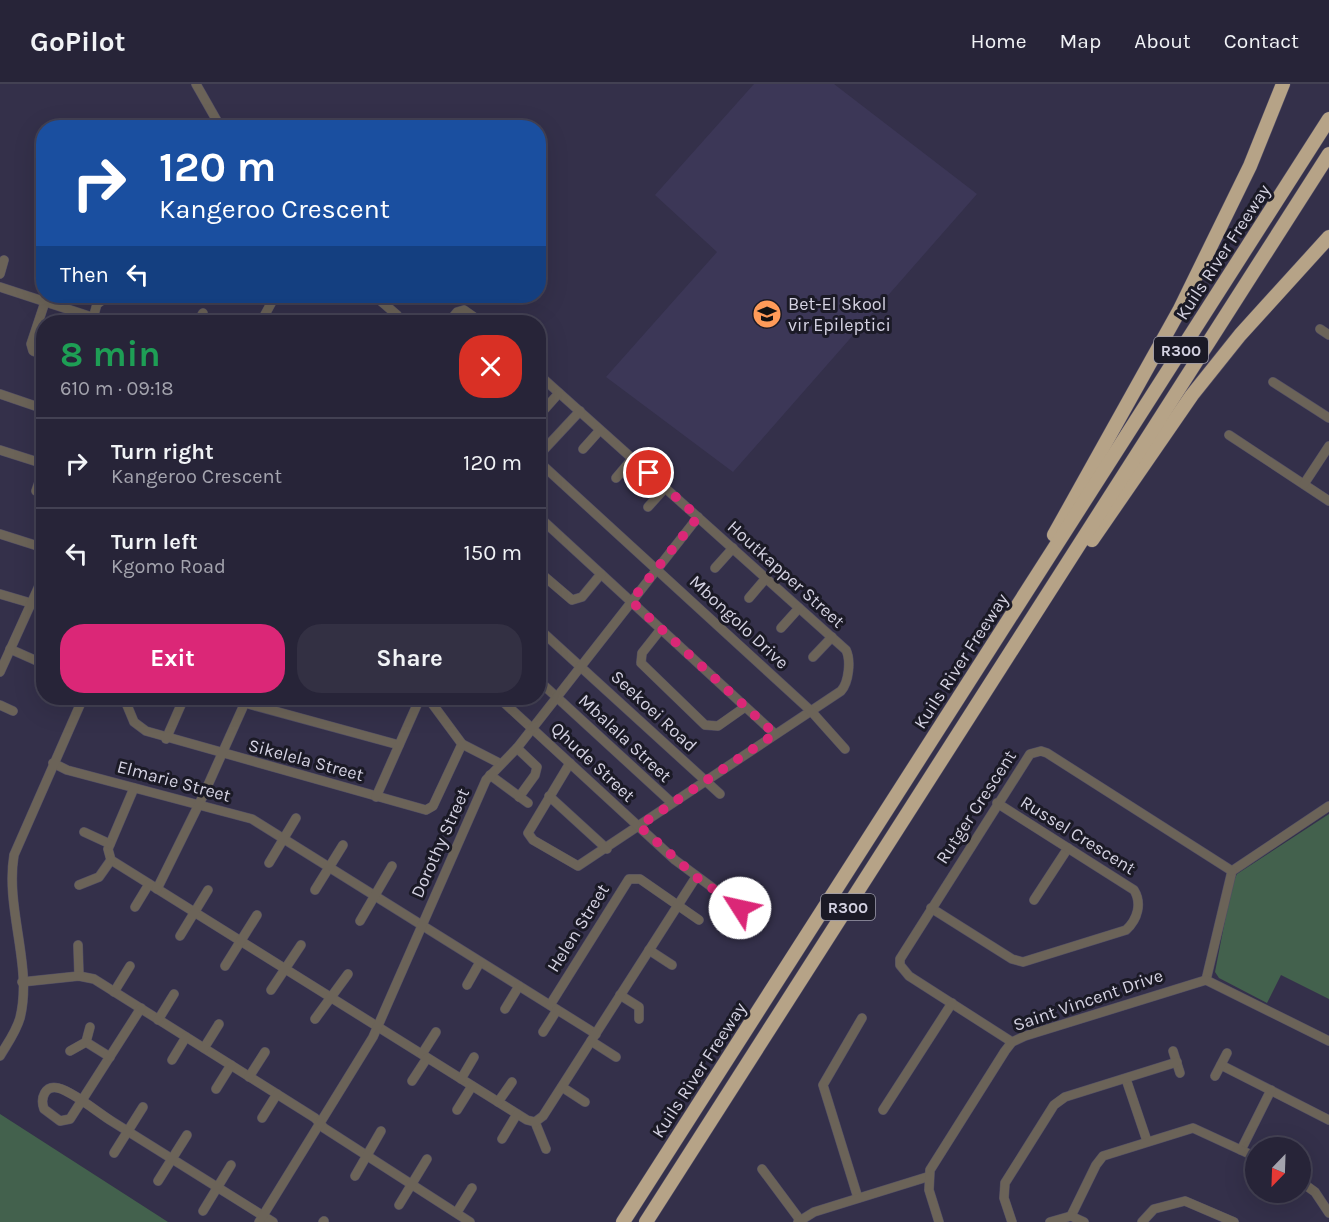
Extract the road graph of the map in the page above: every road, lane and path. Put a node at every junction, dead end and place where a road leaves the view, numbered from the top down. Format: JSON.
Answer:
{"nodes":[{"id":1,"x":196,"y":84,"type":"edge"},
{"id":2,"x":1283,"y":84,"type":"edge"},
{"id":3,"x":1329,"y":119,"type":"edge"},
{"id":4,"x":216,"y":120,"type":"edge"},
{"id":5,"x":1329,"y":154,"type":"edge"},
{"id":6,"x":1329,"y":237,"type":"edge"},
{"id":7,"x":4,"y":260,"type":"dead end"},
{"id":8,"x":0,"y":274,"type":"edge"},
{"id":9,"x":0,"y":287,"type":"edge"},
{"id":10,"x":36,"y":296,"type":"edge"},
{"id":11,"x":56,"y":303,"type":"edge"},
{"id":12,"x":383,"y":303,"type":"edge"},
{"id":13,"x":86,"y":315,"type":"edge"},
{"id":14,"x":397,"y":315,"type":"edge"},
{"id":15,"x":456,"y":315,"type":"edge"},
{"id":16,"x":473,"y":315,"type":"edge"},
{"id":17,"x":36,"y":329,"type":"edge"},
{"id":18,"x":1320,"y":329,"type":"dead end"},
{"id":19,"x":1329,"y":335,"type":"edge"},
{"id":20,"x":36,"y":352,"type":"edge"},
{"id":21,"x":546,"y":381,"type":"edge"},
{"id":22,"x":1273,"y":382,"type":"dead end"},
{"id":23,"x":559,"y":393,"type":"junction"},
{"id":24,"x":0,"y":394,"type":"edge"},
{"id":25,"x":36,"y":406,"type":"edge"},
{"id":26,"x":546,"y":408,"type":"edge"},
{"id":27,"x":580,"y":411,"type":"junction"},
{"id":28,"x":1329,"y":418,"type":"edge"},
{"id":29,"x":600,"y":430,"type":"junction"},
{"id":30,"x":1229,"y":435,"type":"dead end"},
{"id":31,"x":1329,"y":446,"type":"edge"},
{"id":32,"x":546,"y":447,"type":"edge"},
{"id":33,"x":583,"y":449,"type":"dead end"},
{"id":34,"x":0,"y":450,"type":"edge"},
{"id":35,"x":633,"y":458,"type":"junction"},
{"id":36,"x":36,"y":463,"type":"edge"},
{"id":37,"x":546,"y":468,"type":"edge"},
{"id":38,"x":616,"y":478,"type":"dead end"},
{"id":39,"x":1304,"y":484,"type":"junction"},
{"id":40,"x":665,"y":488,"type":"junction"},
{"id":41,"x":1329,"y":501,"type":"edge"},
{"id":42,"x":648,"y":507,"type":"dead end"},
{"id":43,"x":698,"y":517,"type":"junction"},
{"id":44,"x":546,"y":523,"type":"edge"},
{"id":45,"x":0,"y":534,"type":"edge"},
{"id":46,"x":36,"y":545,"type":"edge"},
{"id":47,"x":733,"y":548,"type":"junction"},
{"id":48,"x":716,"y":568,"type":"dead end"},
{"id":49,"x":656,"y":569,"type":"junction"},
{"id":50,"x":601,"y":574,"type":"junction"},
{"id":51,"x":546,"y":578,"type":"edge"},
{"id":52,"x":766,"y":578,"type":"junction"},
{"id":53,"x":1034,"y":581,"type":"junction"},
{"id":54,"x":1049,"y":592,"type":"junction"},
{"id":55,"x":36,"y":593,"type":"edge"},
{"id":56,"x":0,"y":594,"type":"edge"},
{"id":57,"x":749,"y":598,"type":"dead end"},
{"id":58,"x":631,"y":601,"type":"junction"},
{"id":59,"x":32,"y":602,"type":"junction"},
{"id":60,"x":36,"y":604,"type":"edge"},
{"id":61,"x":799,"y":608,"type":"junction"},
{"id":62,"x":781,"y":628,"type":"dead end"},
{"id":63,"x":661,"y":629,"type":"junction"},
{"id":64,"x":546,"y":635,"type":"edge"},
{"id":65,"x":832,"y":637,"type":"junction"},
{"id":66,"x":10,"y":649,"type":"junction"},
{"id":67,"x":813,"y":657,"type":"dead end"},
{"id":68,"x":36,"y":661,"type":"edge"},
{"id":69,"x":581,"y":666,"type":"junction"},
{"id":70,"x":0,"y":672,"type":"edge"},
{"id":71,"x":546,"y":687,"type":"edge"},
{"id":72,"x":556,"y":696,"type":"junction"},
{"id":73,"x":0,"y":705,"type":"edge"},
{"id":74,"x":79,"y":705,"type":"edge"},
{"id":75,"x":127,"y":705,"type":"edge"},
{"id":76,"x":181,"y":705,"type":"edge"},
{"id":77,"x":244,"y":705,"type":"edge"},
{"id":78,"x":263,"y":705,"type":"edge"},
{"id":79,"x":417,"y":705,"type":"edge"},
{"id":80,"x":433,"y":705,"type":"edge"},
{"id":81,"x":507,"y":705,"type":"edge"},
{"id":82,"x":745,"y":707,"type":"junction"},
{"id":83,"x":13,"y":711,"type":"dead end"},
{"id":84,"x":811,"y":711,"type":"junction"},
{"id":85,"x":532,"y":728,"type":"junction"},
{"id":86,"x":775,"y":734,"type":"junction"},
{"id":87,"x":166,"y":739,"type":"junction"},
{"id":88,"x":462,"y":744,"type":"junction"},
{"id":89,"x":399,"y":745,"type":"junction"},
{"id":90,"x":517,"y":748,"type":"junction"},
{"id":91,"x":845,"y":749,"type":"dead end"},
{"id":92,"x":221,"y":754,"type":"junction"},
{"id":93,"x":53,"y":763,"type":"junction"},
{"id":94,"x":570,"y":763,"type":"junction"},
{"id":95,"x":501,"y":764,"type":"junction"},
{"id":96,"x":490,"y":776,"type":"junction"},
{"id":97,"x":706,"y":781,"type":"junction"},
{"id":98,"x":134,"y":788,"type":"junction"},
{"id":99,"x":720,"y":794,"type":"dead end"},
{"id":100,"x":549,"y":796,"type":"junction"},
{"id":101,"x":376,"y":797,"type":"junction"},
{"id":102,"x":672,"y":803,"type":"junction"},
{"id":103,"x":997,"y":804,"type":"junction"},
{"id":104,"x":198,"y":805,"type":"junction"},
{"id":105,"x":1329,"y":806,"type":"edge"},
{"id":106,"x":296,"y":818,"type":"dead end"},
{"id":107,"x":639,"y":826,"type":"junction"},
{"id":108,"x":84,"y":832,"type":"dead end"},
{"id":109,"x":284,"y":839,"type":"junction"},
{"id":110,"x":110,"y":844,"type":"junction"},
{"id":111,"x":344,"y":845,"type":"dead end"},
{"id":112,"x":1068,"y":848,"type":"junction"},
{"id":113,"x":607,"y":849,"type":"junction"},
{"id":114,"x":111,"y":860,"type":"junction"},
{"id":115,"x":269,"y":863,"type":"dead end"},
{"id":116,"x":392,"y":866,"type":"dead end"},
{"id":117,"x":329,"y":867,"type":"junction"},
{"id":118,"x":1232,"y":871,"type":"junction"},
{"id":119,"x":12,"y":872,"type":"junction"},
{"id":120,"x":0,"y":873,"type":"edge"},
{"id":121,"x":696,"y":877,"type":"junction"},
{"id":122,"x":79,"y":885,"type":"dead end"},
{"id":123,"x":153,"y":886,"type":"junction"},
{"id":124,"x":208,"y":890,"type":"dead end"},
{"id":125,"x":315,"y":890,"type":"dead end"},
{"id":126,"x":375,"y":896,"type":"junction"},
{"id":127,"x":1034,"y":900,"type":"dead end"},
{"id":128,"x":678,"y":905,"type":"junction"},
{"id":129,"x":135,"y":907,"type":"dead end"},
{"id":130,"x":740,"y":908,"type":"dead end"},
{"id":131,"x":931,"y":908,"type":"junction"},
{"id":132,"x":195,"y":912,"type":"junction"},
{"id":133,"x":257,"y":915,"type":"dead end"},
{"id":134,"x":699,"y":920,"type":"dead end"},
{"id":135,"x":360,"y":921,"type":"dead end"},
{"id":136,"x":422,"y":926,"type":"junction"},
{"id":137,"x":180,"y":936,"type":"dead end"},
{"id":138,"x":241,"y":941,"type":"junction"},
{"id":139,"x":78,"y":945,"type":"dead end"},
{"id":140,"x":301,"y":945,"type":"dead end"},
{"id":141,"x":649,"y":950,"type":"junction"},
{"id":142,"x":480,"y":962,"type":"junction"},
{"id":143,"x":672,"y":965,"type":"dead end"},
{"id":144,"x":130,"y":966,"type":"dead end"},
{"id":145,"x":225,"y":966,"type":"dead end"},
{"id":146,"x":285,"y":969,"type":"junction"},
{"id":147,"x":348,"y":974,"type":"dead end"},
{"id":148,"x":80,"y":976,"type":"junction"},
{"id":149,"x":1206,"y":980,"type":"junction"},
{"id":150,"x":22,"y":982,"type":"junction"},
{"id":151,"x":467,"y":985,"type":"dead end"},
{"id":152,"x":519,"y":986,"type":"junction"},
{"id":153,"x":271,"y":990,"type":"dead end"},
{"id":154,"x":114,"y":992,"type":"junction"},
{"id":155,"x":174,"y":994,"type":"dead end"},
{"id":156,"x":620,"y":996,"type":"junction"},
{"id":157,"x":331,"y":997,"type":"junction"},
{"id":158,"x":952,"y":1003,"type":"junction"},
{"id":159,"x":141,"y":1008,"type":"junction"},
{"id":160,"x":553,"y":1008,"type":"junction"},
{"id":161,"x":505,"y":1009,"type":"dead end"},
{"id":162,"x":862,"y":1018,"type":"dead end"},
{"id":163,"x":315,"y":1019,"type":"dead end"},
{"id":164,"x":639,"y":1019,"type":"dead end"},
{"id":165,"x":158,"y":1020,"type":"junction"},
{"id":166,"x":219,"y":1024,"type":"dead end"},
{"id":167,"x":378,"y":1026,"type":"junction"},
{"id":168,"x":90,"y":1027,"type":"dead end"},
{"id":169,"x":436,"y":1032,"type":"dead end"},
{"id":170,"x":543,"y":1032,"type":"dead end"},
{"id":171,"x":186,"y":1037,"type":"junction"},
{"id":172,"x":593,"y":1038,"type":"junction"},
{"id":173,"x":1329,"y":1041,"type":"edge"},
{"id":174,"x":86,"y":1042,"type":"junction"},
{"id":175,"x":1012,"y":1042,"type":"junction"},
{"id":176,"x":204,"y":1048,"type":"junction"},
{"id":177,"x":70,"y":1051,"type":"dead end"},
{"id":178,"x":1173,"y":1051,"type":"dead end"},
{"id":179,"x":265,"y":1052,"type":"dead end"},
{"id":180,"x":1227,"y":1053,"type":"dead end"},
{"id":181,"x":0,"y":1056,"type":"edge"},
{"id":182,"x":425,"y":1056,"type":"junction"},
{"id":183,"x":110,"y":1057,"type":"junction"},
{"id":184,"x":474,"y":1057,"type":"dead end"},
{"id":185,"x":616,"y":1057,"type":"dead end"},
{"id":186,"x":172,"y":1060,"type":"dead end"},
{"id":187,"x":1177,"y":1062,"type":"junction"},
{"id":188,"x":231,"y":1065,"type":"junction"},
{"id":189,"x":1221,"y":1065,"type":"junction"},
{"id":190,"x":1180,"y":1072,"type":"dead end"},
{"id":191,"x":1215,"y":1076,"type":"dead end"},
{"id":192,"x":249,"y":1077,"type":"junction"},
{"id":193,"x":461,"y":1079,"type":"junction"},
{"id":194,"x":1126,"y":1079,"type":"junction"},
{"id":195,"x":412,"y":1081,"type":"dead end"},
{"id":196,"x":512,"y":1082,"type":"dead end"},
{"id":197,"x":472,"y":1086,"type":"junction"},
{"id":198,"x":562,"y":1087,"type":"junction"},
{"id":199,"x":216,"y":1089,"type":"dead end"},
{"id":200,"x":1271,"y":1090,"type":"junction"},
{"id":201,"x":277,"y":1094,"type":"junction"},
{"id":202,"x":81,"y":1102,"type":"junction"},
{"id":203,"x":498,"y":1102,"type":"junction"},
{"id":204,"x":585,"y":1102,"type":"dead end"},
{"id":205,"x":143,"y":1107,"type":"dead end"},
{"id":206,"x":457,"y":1110,"type":"dead end"},
{"id":207,"x":883,"y":1110,"type":"dead end"},
{"id":208,"x":517,"y":1114,"type":"junction"},
{"id":209,"x":262,"y":1118,"type":"dead end"},
{"id":210,"x":1329,"y":1120,"type":"edge"},
{"id":211,"x":535,"y":1122,"type":"junction"},
{"id":212,"x":320,"y":1123,"type":"junction"},
{"id":213,"x":128,"y":1131,"type":"junction"},
{"id":214,"x":381,"y":1131,"type":"dead end"},
{"id":215,"x":187,"y":1135,"type":"dead end"},
{"id":216,"x":502,"y":1139,"type":"dead end"},
{"id":217,"x":1147,"y":1142,"type":"junction"},
{"id":218,"x":546,"y":1149,"type":"dead end"},
{"id":219,"x":1240,"y":1150,"type":"junction"},
{"id":220,"x":1245,"y":1152,"type":"edge"},
{"id":221,"x":114,"y":1153,"type":"dead end"},
{"id":222,"x":367,"y":1155,"type":"junction"},
{"id":223,"x":172,"y":1159,"type":"junction"},
{"id":224,"x":427,"y":1159,"type":"dead end"},
{"id":225,"x":231,"y":1165,"type":"dead end"},
{"id":226,"x":762,"y":1169,"type":"dead end"},
{"id":227,"x":355,"y":1176,"type":"dead end"},
{"id":228,"x":927,"y":1178,"type":"junction"},
{"id":229,"x":158,"y":1181,"type":"dead end"},
{"id":230,"x":412,"y":1183,"type":"junction"},
{"id":231,"x":218,"y":1187,"type":"junction"},
{"id":232,"x":472,"y":1188,"type":"dead end"},
{"id":233,"x":1311,"y":1189,"type":"edge"},
{"id":234,"x":858,"y":1198,"type":"junction"},
{"id":235,"x":399,"y":1205,"type":"dead end"},
{"id":236,"x":204,"y":1210,"type":"dead end"},
{"id":237,"x":457,"y":1212,"type":"junction"},
{"id":238,"x":1329,"y":1213,"type":"edge"},
{"id":239,"x":1071,"y":1216,"type":"junction"},
{"id":240,"x":261,"y":1219,"type":"edge"},
{"id":241,"x":799,"y":1221,"type":"edge"},
{"id":242,"x":273,"y":1222,"type":"edge"},
{"id":243,"x":471,"y":1222,"type":"edge"},
{"id":244,"x":623,"y":1222,"type":"edge"},
{"id":245,"x":646,"y":1222,"type":"edge"},
{"id":246,"x":939,"y":1222,"type":"edge"},
{"id":247,"x":1012,"y":1222,"type":"edge"},
{"id":248,"x":1050,"y":1222,"type":"edge"},
{"id":249,"x":1084,"y":1222,"type":"edge"},
{"id":250,"x":1142,"y":1222,"type":"edge"},
{"id":251,"x":1234,"y":1222,"type":"edge"}],
"edges":[{"from":1,"to":4,"type":"street"},
{"from":2,"to":53,"type":"highway"},
{"from":3,"to":53,"type":"highway","name":"Kuils River Freeway","number":"R300"},
{"from":5,"to":54,"type":"highway","name":"Kuils River Freeway","number":"R300"},
{"from":6,"to":54,"type":"highway"},
{"from":7,"to":8,"type":"street"},
{"from":9,"to":10,"type":"street"},
{"from":11,"to":13,"type":"street"},
{"from":12,"to":14,"type":"street"},
{"from":15,"to":16,"type":"street"},
{"from":17,"to":20,"type":"street"},
{"from":18,"to":19,"type":"street"},
{"from":21,"to":23,"type":"street","name":"Houtkapper Street"},
{"from":22,"to":28,"type":"street"},
{"from":23,"to":26,"type":"street"},
{"from":23,"to":27,"type":"street","name":"Houtkapper Street"},
{"from":24,"to":25,"type":"street"},
{"from":27,"to":29,"type":"street","name":"Houtkapper Street"},
{"from":27,"to":32,"type":"street"},
{"from":29,"to":33,"type":"street"},
{"from":29,"to":35,"type":"street","name":"Houtkapper Street"},
{"from":30,"to":39,"type":"street"},
{"from":31,"to":39,"type":"street"},
{"from":34,"to":36,"type":"street"},
{"from":35,"to":38,"type":"street"},
{"from":35,"to":40,"type":"street","name":"Houtkapper Street"},
{"from":37,"to":49,"type":"street","name":"Mbongolo Drive"},
{"from":39,"to":41,"type":"street"},
{"from":40,"to":42,"type":"street"},
{"from":40,"to":43,"type":"street","name":"Houtkapper Street"},
{"from":43,"to":47,"type":"street","name":"Houtkapper Street"},
{"from":43,"to":49,"type":"street","name":"Dorothy Street"},
{"from":44,"to":50,"type":"street"},
{"from":45,"to":46,"type":"street"},
{"from":47,"to":48,"type":"street"},
{"from":47,"to":52,"type":"street","name":"Houtkapper Street"},
{"from":49,"to":58,"type":"street","name":"Dorothy Street"},
{"from":49,"to":84,"type":"street","name":"Mbongolo Drive"},
{"from":50,"to":51,"type":"street"},
{"from":50,"to":58,"type":"street"},
{"from":52,"to":57,"type":"street"},
{"from":52,"to":61,"type":"street","name":"Houtkapper Street"},
{"from":53,"to":244,"type":"highway","name":"Kuils River Freeway","number":"R300"},
{"from":54,"to":245,"type":"highway","name":"Kuils River Freeway","number":"R300"},
{"from":55,"to":59,"type":"street"},
{"from":56,"to":59,"type":"street"},
{"from":58,"to":63,"type":"street"},
{"from":58,"to":69,"type":"street","name":"Dorothy Street"},
{"from":59,"to":60,"type":"street"},
{"from":59,"to":66,"type":"street"},
{"from":61,"to":62,"type":"street"},
{"from":61,"to":65,"type":"street","name":"Houtkapper Street"},
{"from":63,"to":82,"type":"street"},
{"from":63,"to":82,"type":"street"},
{"from":64,"to":69,"type":"street","name":"Seekoei Road"},
{"from":65,"to":67,"type":"street"},
{"from":65,"to":84,"type":"street","name":"Houtkapper Street"},
{"from":66,"to":68,"type":"street"},
{"from":66,"to":70,"type":"street"},
{"from":69,"to":72,"type":"street","name":"Dorothy Street"},
{"from":69,"to":97,"type":"street","name":"Seekoei Road"},
{"from":71,"to":72,"type":"street","name":"Mbalala Street"},
{"from":72,"to":85,"type":"street","name":"Dorothy Street"},
{"from":72,"to":102,"type":"street","name":"Mbalala Street"},
{"from":73,"to":83,"type":"street"},
{"from":74,"to":93,"type":"street"},
{"from":75,"to":87,"type":"street","name":"Sikelela Street"},
{"from":76,"to":87,"type":"street"},
{"from":77,"to":92,"type":"street"},
{"from":78,"to":89,"type":"street"},
{"from":79,"to":89,"type":"street"},
{"from":80,"to":88,"type":"street"},
{"from":81,"to":85,"type":"street","name":"Qhude Street"},
{"from":82,"to":86,"type":"street"},
{"from":84,"to":86,"type":"street","name":"Houtkapper Street"},
{"from":84,"to":91,"type":"street","name":"Mbongolo Drive"},
{"from":85,"to":90,"type":"street","name":"Dorothy Street"},
{"from":85,"to":94,"type":"street","name":"Qhude Street"},
{"from":86,"to":97,"type":"street","name":"Houtkapper Street"},
{"from":87,"to":92,"type":"street","name":"Sikelela Street"},
{"from":88,"to":95,"type":"street"},
{"from":88,"to":101,"type":"street","name":"Sikelela Street"},
{"from":89,"to":101,"type":"street"},
{"from":90,"to":95,"type":"street","name":"Dorothy Street"},
{"from":90,"to":96,"type":"street"},
{"from":92,"to":101,"type":"street","name":"Sikelela Street"},
{"from":92,"to":104,"type":"street"},
{"from":93,"to":98,"type":"street","name":"Elmarie Street"},
{"from":93,"to":119,"type":"street"},
{"from":94,"to":100,"type":"street"},
{"from":94,"to":107,"type":"street","name":"Qhude Street"},
{"from":95,"to":96,"type":"street","name":"Dorothy Street"},
{"from":96,"to":136,"type":"street","name":"Dorothy Street"},
{"from":97,"to":99,"type":"street","name":"Seekoei Road"},
{"from":97,"to":102,"type":"street","name":"Houtkapper Street"},
{"from":98,"to":104,"type":"street","name":"Elmarie Street"},
{"from":98,"to":110,"type":"street"},
{"from":100,"to":113,"type":"street"},
{"from":100,"to":113,"type":"street","name":"Houtkapper Street"},
{"from":102,"to":107,"type":"street","name":"Houtkapper Street"},
{"from":103,"to":112,"type":"street","name":"Russel Crescent"},
{"from":103,"to":118,"type":"street","name":"Rutger Crescent"},
{"from":103,"to":131,"type":"street","name":"Rutger Crescent"},
{"from":104,"to":109,"type":"street","name":"Elmarie Street"},
{"from":104,"to":123,"type":"street"},
{"from":105,"to":118,"type":"street"},
{"from":106,"to":109,"type":"street"},
{"from":107,"to":113,"type":"street","name":"Houtkapper Street"},
{"from":107,"to":121,"type":"street","name":"Qhude Street"},
{"from":108,"to":110,"type":"street"},
{"from":109,"to":115,"type":"street"},
{"from":109,"to":117,"type":"street","name":"Elmarie Street"},
{"from":110,"to":114,"type":"street"},
{"from":111,"to":117,"type":"street"},
{"from":112,"to":127,"type":"street"},
{"from":112,"to":131,"type":"street","name":"Russel Crescent"},
{"from":114,"to":122,"type":"street"},
{"from":114,"to":123,"type":"street"},
{"from":116,"to":126,"type":"street"},
{"from":117,"to":125,"type":"street"},
{"from":117,"to":126,"type":"street","name":"Elmarie Street"},
{"from":118,"to":149,"type":"street"},
{"from":119,"to":120,"type":"street"},
{"from":119,"to":150,"type":"street"},
{"from":121,"to":128,"type":"street"},
{"from":121,"to":130,"type":"street","name":"Qhude Street"},
{"from":123,"to":129,"type":"street"},
{"from":123,"to":132,"type":"street"},
{"from":124,"to":132,"type":"street"},
{"from":126,"to":135,"type":"street"},
{"from":126,"to":136,"type":"street","name":"Elmarie Street"},
{"from":128,"to":134,"type":"street"},
{"from":128,"to":141,"type":"street"},
{"from":128,"to":160,"type":"street","name":"Helen Street"},
{"from":131,"to":158,"type":"street","name":"Rutger Crescent"},
{"from":132,"to":137,"type":"street"},
{"from":132,"to":138,"type":"street"},
{"from":133,"to":138,"type":"street"},
{"from":136,"to":142,"type":"street","name":"Elmarie Street"},
{"from":136,"to":167,"type":"street","name":"Dorothy Street"},
{"from":138,"to":145,"type":"street"},
{"from":138,"to":146,"type":"street"},
{"from":139,"to":148,"type":"street"},
{"from":140,"to":146,"type":"street"},
{"from":141,"to":143,"type":"street"},
{"from":141,"to":156,"type":"street"},
{"from":142,"to":151,"type":"street"},
{"from":142,"to":152,"type":"street","name":"Elmarie Street"},
{"from":144,"to":154,"type":"street"},
{"from":146,"to":153,"type":"street"},
{"from":146,"to":157,"type":"street"},
{"from":147,"to":157,"type":"street"},
{"from":148,"to":150,"type":"street"},
{"from":148,"to":154,"type":"street"},
{"from":149,"to":173,"type":"street"},
{"from":149,"to":175,"type":"street","name":"Saint Vincent Drive"},
{"from":150,"to":181,"type":"street"},
{"from":152,"to":160,"type":"street","name":"Elmarie Street"},
{"from":152,"to":161,"type":"street"},
{"from":154,"to":159,"type":"street"},
{"from":155,"to":165,"type":"street"},
{"from":156,"to":164,"type":"street"},
{"from":156,"to":172,"type":"street"},
{"from":157,"to":163,"type":"street"},
{"from":157,"to":167,"type":"street"},
{"from":158,"to":175,"type":"street","name":"Rutger Crescent"},
{"from":158,"to":207,"type":"street"},
{"from":159,"to":165,"type":"street"},
{"from":159,"to":183,"type":"street"},
{"from":160,"to":170,"type":"street"},
{"from":160,"to":172,"type":"street","name":"Elmarie Street"},
{"from":162,"to":234,"type":"street"},
{"from":165,"to":171,"type":"street"},
{"from":166,"to":176,"type":"street"},
{"from":167,"to":182,"type":"street"},
{"from":167,"to":212,"type":"street","name":"Dorothy Street"},
{"from":168,"to":174,"type":"street"},
{"from":169,"to":182,"type":"street"},
{"from":171,"to":176,"type":"street"},
{"from":171,"to":186,"type":"street"},
{"from":172,"to":185,"type":"street","name":"Elmarie Street"},
{"from":172,"to":198,"type":"street"},
{"from":174,"to":177,"type":"street"},
{"from":174,"to":183,"type":"street"},
{"from":175,"to":228,"type":"street","name":"Saint Vincent Drive"},
{"from":176,"to":188,"type":"street"},
{"from":178,"to":187,"type":"street"},
{"from":179,"to":192,"type":"street"},
{"from":180,"to":189,"type":"street"},
{"from":182,"to":193,"type":"street"},
{"from":182,"to":195,"type":"street"},
{"from":183,"to":202,"type":"street"},
{"from":184,"to":193,"type":"street"},
{"from":187,"to":190,"type":"street"},
{"from":187,"to":194,"type":"street"},
{"from":188,"to":192,"type":"street"},
{"from":188,"to":199,"type":"street"},
{"from":189,"to":191,"type":"street"},
{"from":189,"to":200,"type":"street"},
{"from":192,"to":201,"type":"street"},
{"from":193,"to":197,"type":"street"},
{"from":194,"to":217,"type":"street"},
{"from":194,"to":247,"type":"street"},
{"from":196,"to":203,"type":"street"},
{"from":197,"to":203,"type":"street"},
{"from":197,"to":206,"type":"street"},
{"from":198,"to":204,"type":"street"},
{"from":198,"to":211,"type":"street"},
{"from":200,"to":210,"type":"street"},
{"from":200,"to":219,"type":"street"},
{"from":201,"to":209,"type":"street"},
{"from":201,"to":212,"type":"street"},
{"from":202,"to":202,"type":"street"},
{"from":202,"to":213,"type":"street"},
{"from":203,"to":208,"type":"street"},
{"from":205,"to":213,"type":"street"},
{"from":208,"to":211,"type":"street"},
{"from":208,"to":216,"type":"street"},
{"from":211,"to":218,"type":"street"},
{"from":212,"to":222,"type":"street"},
{"from":212,"to":240,"type":"street","name":"Dorothy Street"},
{"from":213,"to":221,"type":"street"},
{"from":213,"to":223,"type":"street"},
{"from":214,"to":222,"type":"street"},
{"from":215,"to":223,"type":"street"},
{"from":217,"to":219,"type":"street"},
{"from":217,"to":239,"type":"street"},
{"from":219,"to":220,"type":"street"},
{"from":222,"to":227,"type":"street"},
{"from":222,"to":230,"type":"street"},
{"from":223,"to":229,"type":"street"},
{"from":223,"to":231,"type":"street"},
{"from":224,"to":230,"type":"street"},
{"from":225,"to":231,"type":"street"},
{"from":226,"to":241,"type":"street"},
{"from":228,"to":234,"type":"street"},
{"from":228,"to":246,"type":"street"},
{"from":230,"to":235,"type":"street"},
{"from":230,"to":237,"type":"street"},
{"from":231,"to":236,"type":"street"},
{"from":231,"to":240,"type":"street"},
{"from":232,"to":237,"type":"street"},
{"from":233,"to":238,"type":"street"},
{"from":234,"to":241,"type":"street"},
{"from":237,"to":243,"type":"street"},
{"from":239,"to":248,"type":"street"},
{"from":239,"to":249,"type":"street"},
{"from":240,"to":242,"type":"street"},
{"from":250,"to":251,"type":"street"}]}
